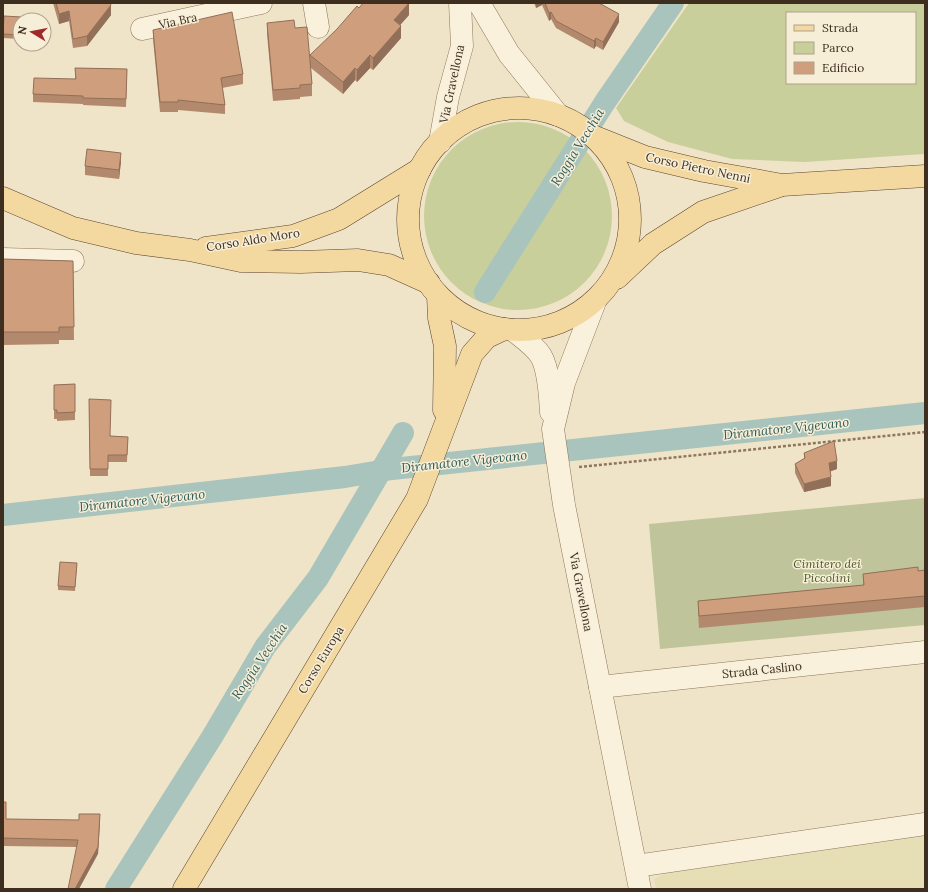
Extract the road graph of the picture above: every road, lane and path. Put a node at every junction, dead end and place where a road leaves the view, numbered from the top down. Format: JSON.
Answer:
{"nodes":[{"id":1,"x":261,"y":3,"type":"edge"},
{"id":2,"x":314,"y":3,"type":"edge"},
{"id":3,"x":460,"y":3,"type":"edge"},
{"id":4,"x":479,"y":3,"type":"edge"},
{"id":5,"x":318,"y":27,"type":"dead end"},
{"id":6,"x":142,"y":28,"type":"dead end"},
{"id":7,"x":558,"y":115,"type":"junction"},
{"id":8,"x":588,"y":132,"type":"junction"},
{"id":9,"x":440,"y":142,"type":"junction"},
{"id":10,"x":420,"y":169,"type":"junction"},
{"id":11,"x":925,"y":176,"type":"edge"},
{"id":12,"x":782,"y":185,"type":"junction"},
{"id":13,"x":3,"y":198,"type":"edge"},
{"id":14,"x":190,"y":250,"type":"junction"},
{"id":15,"x":3,"y":259,"type":"edge"},
{"id":16,"x":72,"y":261,"type":"edge"},
{"id":17,"x":434,"y":290,"type":"junction"},
{"id":18,"x":602,"y":293,"type":"junction"},
{"id":19,"x":508,"y":330,"type":"junction"},
{"id":20,"x":444,"y":426,"type":"junction"},
{"id":21,"x":553,"y":430,"type":"junction"},
{"id":22,"x":925,"y":432,"type":"edge"},
{"id":23,"x":557,"y":466,"type":"junction"},
{"id":24,"x":925,"y":652,"type":"edge"},
{"id":25,"x":600,"y":687,"type":"junction"},
{"id":26,"x":925,"y":824,"type":"edge"},
{"id":27,"x":636,"y":866,"type":"junction"},
{"id":28,"x":184,"y":889,"type":"edge"},
{"id":29,"x":640,"y":889,"type":"edge"}],
"edges":[{"from":1,"to":6,"type":"street","name":"Via Bra"},
{"from":2,"to":5,"type":"street"},
{"from":3,"to":9,"type":"street","name":"Via Gravellona"},
{"from":4,"to":7,"type":"street"},
{"from":7,"to":8,"type":"main road","name":"Corso Pietro Nenni"},
{"from":7,"to":9,"type":"main road","name":"Corso Pietro Nenni"},
{"from":8,"to":12,"type":"main road","name":"Corso Pietro Nenni"},
{"from":8,"to":18,"type":"main road"},
{"from":9,"to":10,"type":"main road","name":"Corso Pietro Nenni"},
{"from":10,"to":14,"type":"main road","name":"Corso Aldo Moro"},
{"from":10,"to":17,"type":"main road"},
{"from":11,"to":12,"type":"main road","name":"Corso Pietro Nenni"},
{"from":12,"to":18,"type":"main road","name":"Corso Pietro Nenni"},
{"from":13,"to":14,"type":"main road","name":"Corso Aldo Moro"},
{"from":14,"to":17,"type":"main road","name":"Corso Aldo Moro"},
{"from":15,"to":16,"type":"street"},
{"from":17,"to":19,"type":"main road"},
{"from":17,"to":20,"type":"main road"},
{"from":18,"to":19,"type":"main road","name":"Corso Pietro Nenni"},
{"from":18,"to":21,"type":"street","name":"Via Gravellona"},
{"from":19,"to":20,"type":"main road","name":"Corso Europa"},
{"from":19,"to":21,"type":"street"},
{"from":20,"to":28,"type":"main road","name":"Corso Europa"},
{"from":21,"to":23,"type":"street","name":"Via Gravellona"},
{"from":22,"to":23,"type":"path"},
{"from":23,"to":25,"type":"street","name":"Via Gravellona"},
{"from":24,"to":25,"type":"street","name":"Strada Caslino"},
{"from":25,"to":27,"type":"street","name":"Via Gravellona"},
{"from":26,"to":27,"type":"street"},
{"from":27,"to":29,"type":"street","name":"Via Gravellona"}]}
